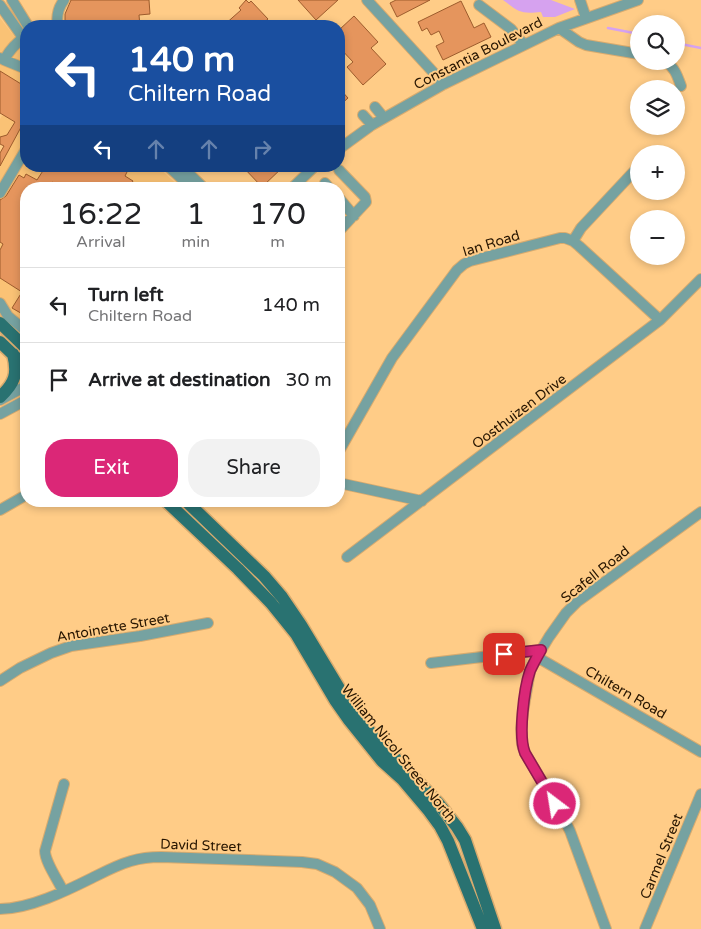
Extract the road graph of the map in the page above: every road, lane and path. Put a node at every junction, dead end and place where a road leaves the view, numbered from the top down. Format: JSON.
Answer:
{"nodes":[{"id":1,"x":12,"y":0,"type":"edge"},
{"id":2,"x":64,"y":0,"type":"edge"},
{"id":3,"x":368,"y":0,"type":"edge"},
{"id":4,"x":580,"y":0,"type":"edge"},
{"id":5,"x":638,"y":0,"type":"edge"},
{"id":6,"x":0,"y":5,"type":"edge"},
{"id":7,"x":479,"y":6,"type":"dead end"},
{"id":8,"x":586,"y":18,"type":"junction"},
{"id":9,"x":24,"y":20,"type":"edge"},
{"id":10,"x":58,"y":20,"type":"edge"},
{"id":11,"x":559,"y":28,"type":"junction"},
{"id":12,"x":20,"y":32,"type":"edge"},
{"id":13,"x":20,"y":43,"type":"edge"},
{"id":14,"x":524,"y":45,"type":"junction"},
{"id":15,"x":630,"y":52,"type":"edge"},
{"id":16,"x":2,"y":59,"type":"edge"},
{"id":17,"x":20,"y":66,"type":"edge"},
{"id":18,"x":444,"y":84,"type":"junction"},
{"id":19,"x":375,"y":107,"type":"dead end"},
{"id":20,"x":363,"y":114,"type":"dead end"},
{"id":21,"x":384,"y":118,"type":"junction"},
{"id":22,"x":372,"y":125,"type":"junction"},
{"id":23,"x":345,"y":145,"type":"edge"},
{"id":24,"x":20,"y":159,"type":"edge"},
{"id":25,"x":175,"y":172,"type":"edge"},
{"id":26,"x":187,"y":172,"type":"edge"},
{"id":27,"x":309,"y":172,"type":"edge"},
{"id":28,"x":341,"y":172,"type":"edge"},
{"id":29,"x":630,"y":176,"type":"edge"},
{"id":30,"x":185,"y":182,"type":"edge"},
{"id":31,"x":198,"y":182,"type":"edge"},
{"id":32,"x":298,"y":182,"type":"edge"},
{"id":33,"x":0,"y":193,"type":"edge"},
{"id":34,"x":345,"y":205,"type":"edge"},
{"id":35,"x":354,"y":216,"type":"junction"},
{"id":36,"x":345,"y":224,"type":"edge"},
{"id":37,"x":573,"y":241,"type":"junction"},
{"id":38,"x":701,"y":279,"type":"edge"},
{"id":39,"x":0,"y":303,"type":"edge"},
{"id":40,"x":660,"y":320,"type":"junction"},
{"id":41,"x":0,"y":323,"type":"edge"},
{"id":42,"x":20,"y":326,"type":"edge"},
{"id":43,"x":0,"y":342,"type":"edge"},
{"id":44,"x":20,"y":342,"type":"edge"},
{"id":45,"x":13,"y":354,"type":"junction"},
{"id":46,"x":20,"y":361,"type":"edge"},
{"id":47,"x":20,"y":389,"type":"edge"},
{"id":48,"x":0,"y":398,"type":"edge"},
{"id":49,"x":20,"y":403,"type":"edge"},
{"id":50,"x":0,"y":414,"type":"edge"},
{"id":51,"x":345,"y":440,"type":"edge"},
{"id":52,"x":345,"y":484,"type":"edge"},
{"id":53,"x":20,"y":499,"type":"edge"},
{"id":54,"x":422,"y":501,"type":"junction"},
{"id":55,"x":172,"y":507,"type":"edge"},
{"id":56,"x":192,"y":507,"type":"edge"},
{"id":57,"x":0,"y":510,"type":"edge"},
{"id":58,"x":701,"y":512,"type":"edge"},
{"id":59,"x":347,"y":557,"type":"dead end"},
{"id":60,"x":208,"y":623,"type":"dead end"},
{"id":61,"x":539,"y":654,"type":"junction"},
{"id":62,"x":431,"y":663,"type":"dead end"},
{"id":63,"x":0,"y":681,"type":"edge"},
{"id":64,"x":701,"y":752,"type":"edge"},
{"id":65,"x":64,"y":784,"type":"dead end"},
{"id":66,"x":701,"y":794,"type":"edge"},
{"id":67,"x":63,"y":891,"type":"junction"},
{"id":68,"x":0,"y":909,"type":"edge"},
{"id":69,"x":380,"y":929,"type":"edge"},
{"id":70,"x":483,"y":929,"type":"edge"},
{"id":71,"x":495,"y":929,"type":"edge"},
{"id":72,"x":606,"y":929,"type":"edge"},
{"id":73,"x":646,"y":929,"type":"edge"}],
"edges":[{"from":1,"to":9,"type":"street"},
{"from":2,"to":10,"type":"street"},
{"from":3,"to":18,"type":"street"},
{"from":4,"to":8,"type":"street"},
{"from":5,"to":8,"type":"street","name":"Constantia Boulevard"},
{"from":6,"to":12,"type":"street"},
{"from":7,"to":14,"type":"street"},
{"from":8,"to":11,"type":"street","name":"Constantia Boulevard"},
{"from":11,"to":14,"type":"street","name":"Constantia Boulevard"},
{"from":11,"to":15,"type":"street"},
{"from":13,"to":16,"type":"street"},
{"from":14,"to":18,"type":"street","name":"Constantia Boulevard"},
{"from":16,"to":17,"type":"street"},
{"from":18,"to":21,"type":"street","name":"Constantia Boulevard"},
{"from":19,"to":21,"type":"street"},
{"from":20,"to":22,"type":"street"},
{"from":21,"to":22,"type":"street","name":"Constantia Boulevard"},
{"from":22,"to":23,"type":"street","name":"Constantia Boulevard"},
{"from":24,"to":33,"type":"street"},
{"from":25,"to":30,"type":"street"},
{"from":26,"to":31,"type":"street"},
{"from":27,"to":32,"type":"street"},
{"from":28,"to":35,"type":"street"},
{"from":29,"to":37,"type":"street"},
{"from":34,"to":35,"type":"street"},
{"from":35,"to":36,"type":"street"},
{"from":37,"to":40,"type":"street"},
{"from":37,"to":51,"type":"street","name":"Ian Road"},
{"from":38,"to":40,"type":"street","name":"Oosthuizen Drive"},
{"from":39,"to":42,"type":"street"},
{"from":40,"to":54,"type":"street","name":"Oosthuizen Drive"},
{"from":41,"to":44,"type":"main road"},
{"from":43,"to":45,"type":"main road"},
{"from":45,"to":46,"type":"main road"},
{"from":45,"to":48,"type":"main road"},
{"from":47,"to":48,"type":"street"},
{"from":49,"to":50,"type":"street"},
{"from":52,"to":54,"type":"street"},
{"from":53,"to":57,"type":"street"},
{"from":54,"to":59,"type":"street","name":"Oosthuizen Drive"},
{"from":55,"to":70,"type":"main road","name":"William Nicol Street North"},
{"from":56,"to":71,"type":"main road","name":"William Nicol Street North"},
{"from":58,"to":61,"type":"street","name":"Scafell Road"},
{"from":60,"to":63,"type":"street","name":"Antoinette Street"},
{"from":61,"to":62,"type":"street"},
{"from":61,"to":64,"type":"street","name":"Chiltern Road"},
{"from":61,"to":72,"type":"street","name":"Scafell Road"},
{"from":65,"to":67,"type":"street"},
{"from":66,"to":73,"type":"street","name":"Carmel Street"},
{"from":67,"to":68,"type":"street","name":"David Street"},
{"from":67,"to":69,"type":"street","name":"David Street"}]}
